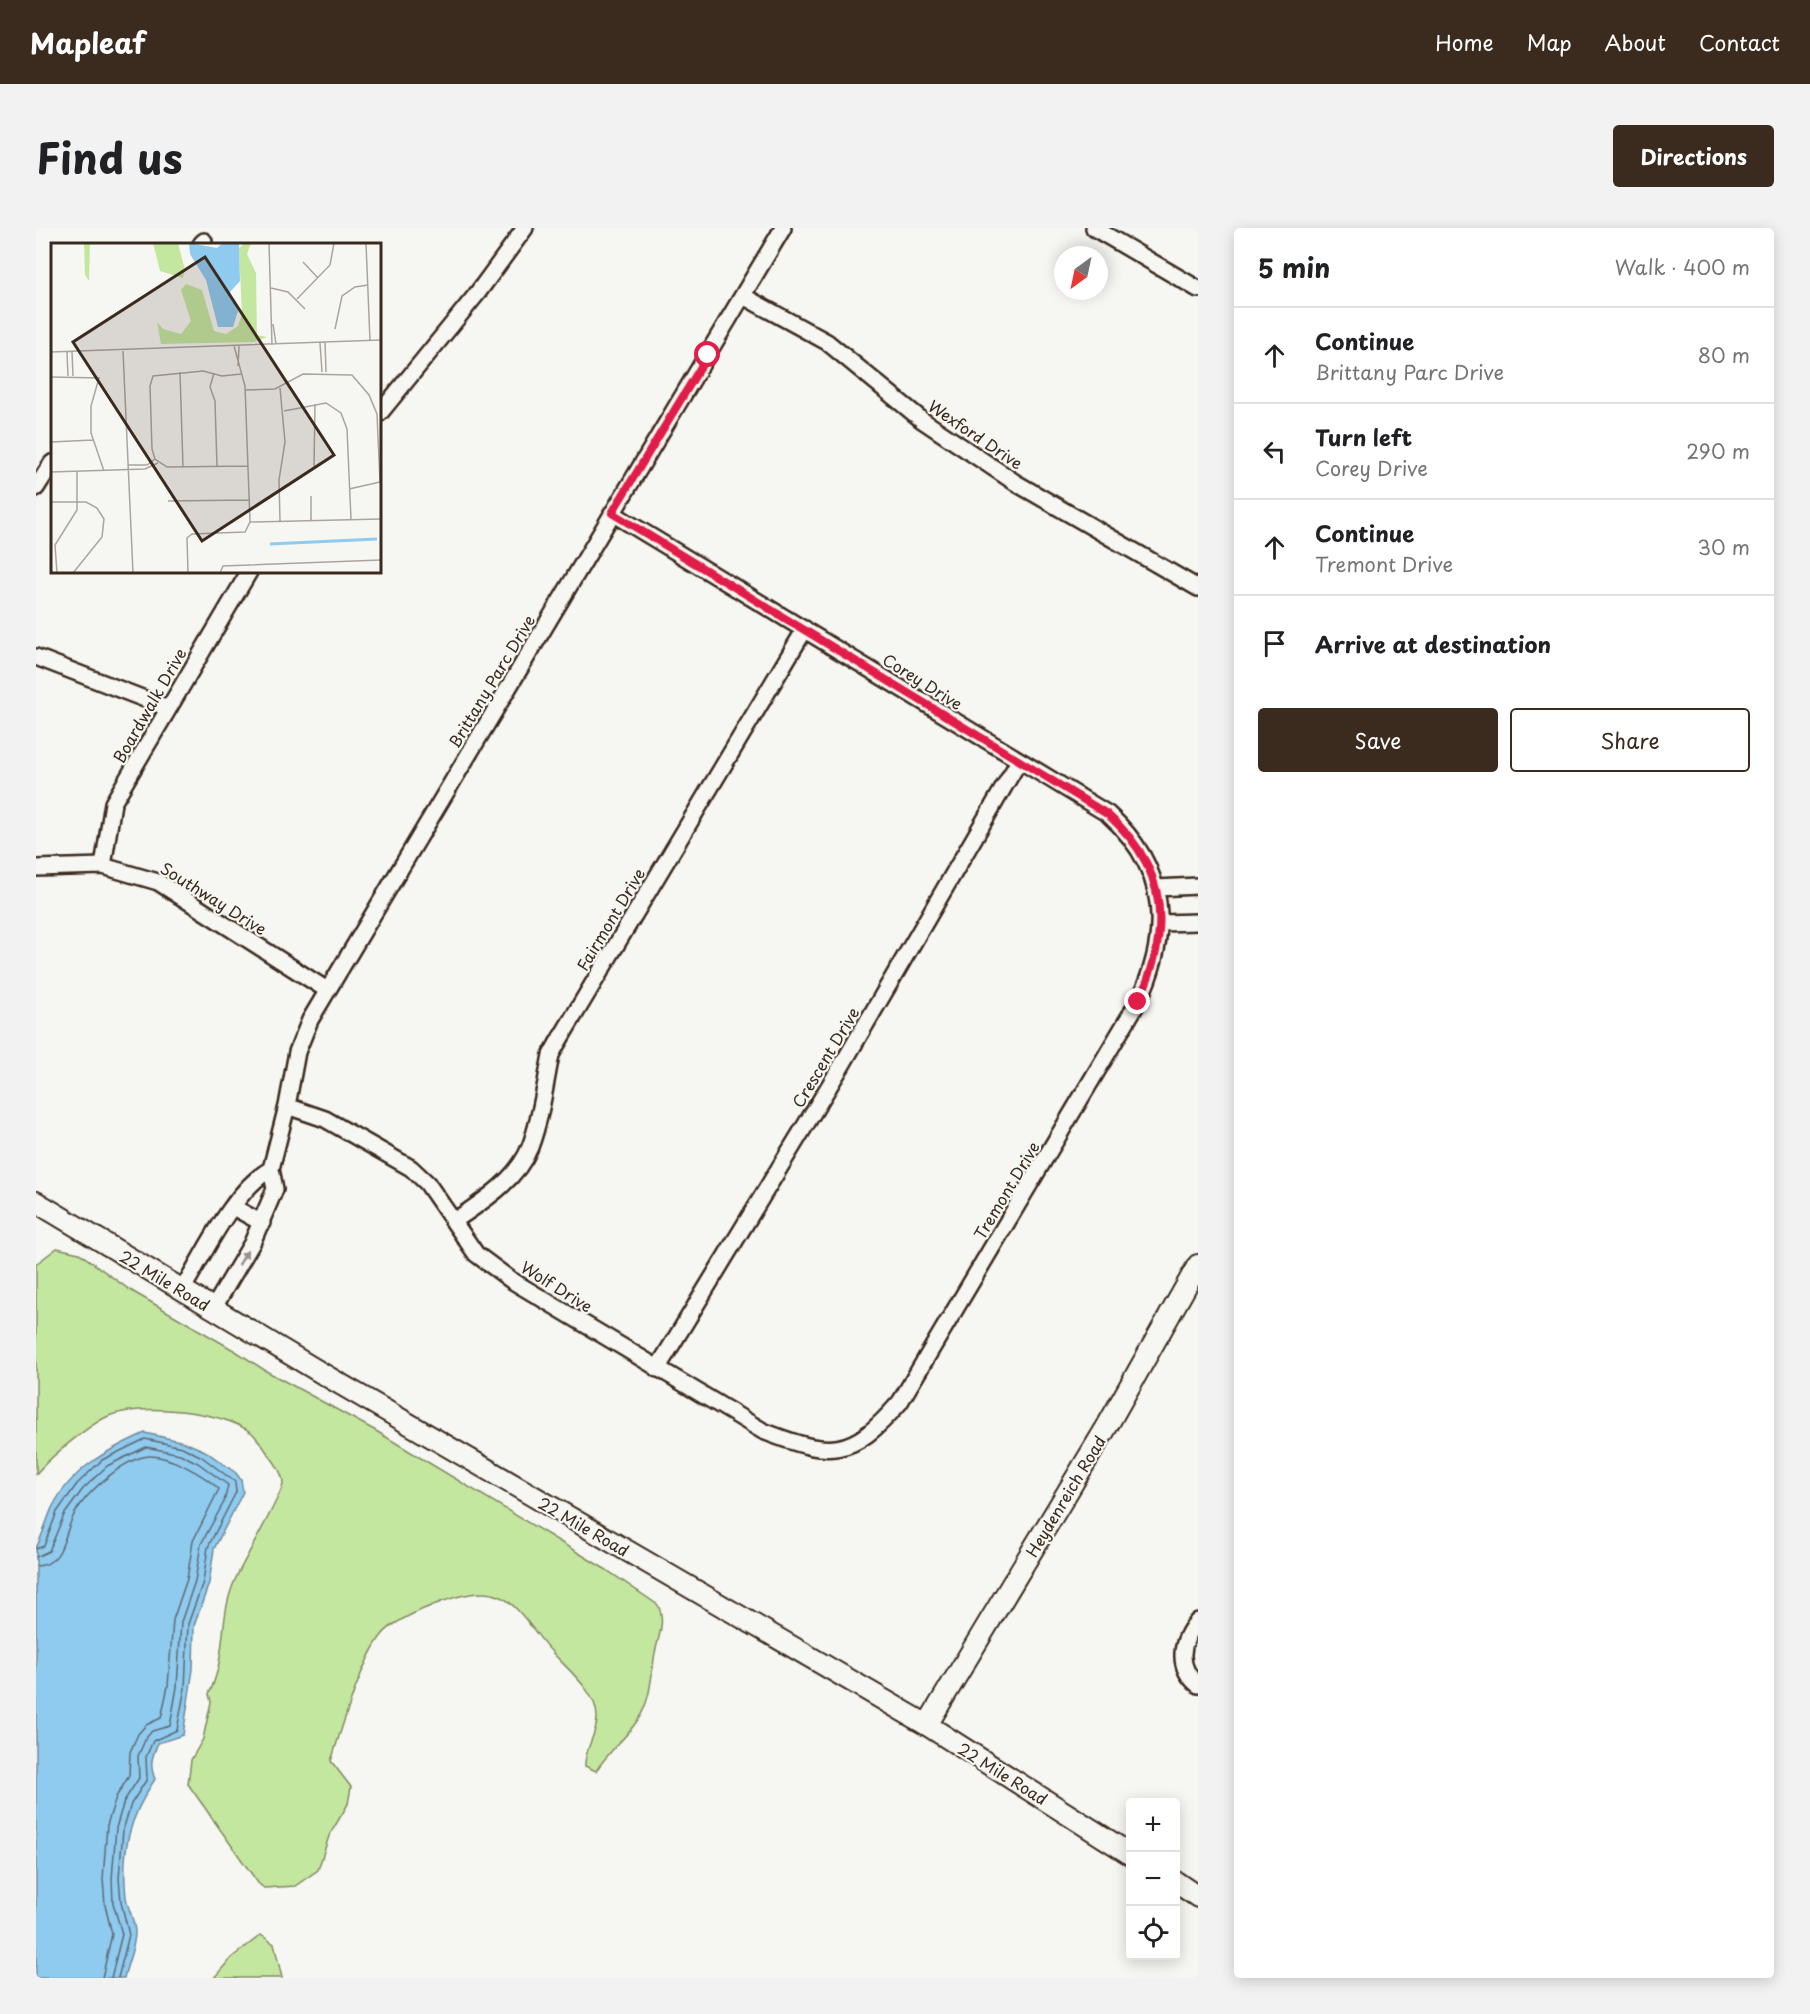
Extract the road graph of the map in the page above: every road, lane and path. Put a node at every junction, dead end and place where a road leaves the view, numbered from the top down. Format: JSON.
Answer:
{"nodes":[{"id":1,"x":525,"y":228,"type":"edge"},
{"id":2,"x":783,"y":228,"type":"edge"},
{"id":3,"x":1094,"y":228,"type":"edge"},
{"id":4,"x":1198,"y":289,"type":"edge"},
{"id":5,"x":743,"y":296,"type":"junction"},
{"id":6,"x":381,"y":412,"type":"edge"},
{"id":7,"x":51,"y":465,"type":"edge"},
{"id":8,"x":36,"y":488,"type":"edge"},
{"id":9,"x":612,"y":513,"type":"junction"},
{"id":10,"x":248,"y":573,"type":"edge"},
{"id":11,"x":1198,"y":588,"type":"edge"},
{"id":12,"x":805,"y":629,"type":"junction"},
{"id":13,"x":36,"y":657,"type":"edge"},
{"id":14,"x":168,"y":708,"type":"junction"},
{"id":15,"x":1019,"y":761,"type":"junction"},
{"id":16,"x":103,"y":866,"type":"junction"},
{"id":17,"x":36,"y":868,"type":"edge"},
{"id":18,"x":1198,"y":886,"type":"edge"},
{"id":19,"x":1156,"y":888,"type":"junction"},
{"id":20,"x":1198,"y":922,"type":"edge"},
{"id":21,"x":1161,"y":923,"type":"junction"},
{"id":22,"x":327,"y":990,"type":"junction"},
{"id":23,"x":287,"y":1106,"type":"junction"},
{"id":24,"x":271,"y":1169,"type":"junction"},
{"id":25,"x":36,"y":1202,"type":"edge"},
{"id":26,"x":233,"y":1207,"type":"junction"},
{"id":27,"x":454,"y":1221,"type":"junction"},
{"id":28,"x":262,"y":1223,"type":"junction"},
{"id":29,"x":1198,"y":1265,"type":"edge"},
{"id":30,"x":182,"y":1290,"type":"junction"},
{"id":31,"x":213,"y":1309,"type":"junction"},
{"id":32,"x":657,"y":1369,"type":"junction"},
{"id":33,"x":842,"y":1449,"type":"joint"},
{"id":34,"x":1198,"y":1621,"type":"edge"},
{"id":35,"x":1198,"y":1685,"type":"edge"},
{"id":36,"x":927,"y":1725,"type":"junction"},
{"id":37,"x":1128,"y":1852,"type":"edge"},
{"id":38,"x":1180,"y":1885,"type":"edge"},
{"id":39,"x":1198,"y":1896,"type":"edge"}],
"edges":[{"from":1,"to":6,"type":"street"},
{"from":2,"to":5,"type":"street","name":"Brittany Parc Drive"},
{"from":3,"to":4,"type":"street"},
{"from":5,"to":9,"type":"street","name":"Brittany Parc Drive"},
{"from":5,"to":11,"type":"street","name":"Wexford Drive"},
{"from":7,"to":8,"type":"street"},
{"from":9,"to":12,"type":"street","name":"Corey Drive"},
{"from":9,"to":22,"type":"street","name":"Brittany Parc Drive"},
{"from":10,"to":14,"type":"street","name":"Boardwalk Drive"},
{"from":12,"to":15,"type":"street","name":"Corey Drive"},
{"from":12,"to":27,"type":"street","name":"Fairmont Drive"},
{"from":13,"to":14,"type":"street"},
{"from":14,"to":16,"type":"street","name":"Boardwalk Drive"},
{"from":15,"to":19,"type":"street","name":"Corey Drive"},
{"from":15,"to":32,"type":"street","name":"Crescent Drive"},
{"from":16,"to":17,"type":"street","name":"Southway Drive"},
{"from":16,"to":22,"type":"street","name":"Southway Drive"},
{"from":18,"to":19,"type":"street"},
{"from":19,"to":21,"type":"street","name":"Corey Drive"},
{"from":20,"to":21,"type":"street"},
{"from":21,"to":33,"type":"street","name":"Tremont Drive"},
{"from":22,"to":23,"type":"street","name":"Brittany Parc Drive"},
{"from":23,"to":24,"type":"street","name":"Brittany Parc Drive"},
{"from":23,"to":27,"type":"street","name":"Wolf Drive"},
{"from":24,"to":26,"type":"street"},
{"from":24,"to":28,"type":"street","name":"Brittany Parc Drive"},
{"from":25,"to":30,"type":"street","name":"22 Mile Road"},
{"from":26,"to":28,"type":"street"},
{"from":26,"to":30,"type":"street"},
{"from":27,"to":32,"type":"street","name":"Wolf Drive"},
{"from":31,"to":28,"type":"street","name":"Brittany Parc Drive","one_way":true},
{"from":29,"to":36,"type":"street","name":"Heydenreich Road"},
{"from":30,"to":31,"type":"street","name":"22 Mile Road"},
{"from":31,"to":36,"type":"street","name":"22 Mile Road"},
{"from":32,"to":33,"type":"street","name":"Wolf Drive"},
{"from":34,"to":35,"type":"street"},
{"from":36,"to":37,"type":"street","name":"22 Mile Road"},
{"from":38,"to":39,"type":"street"}]}
